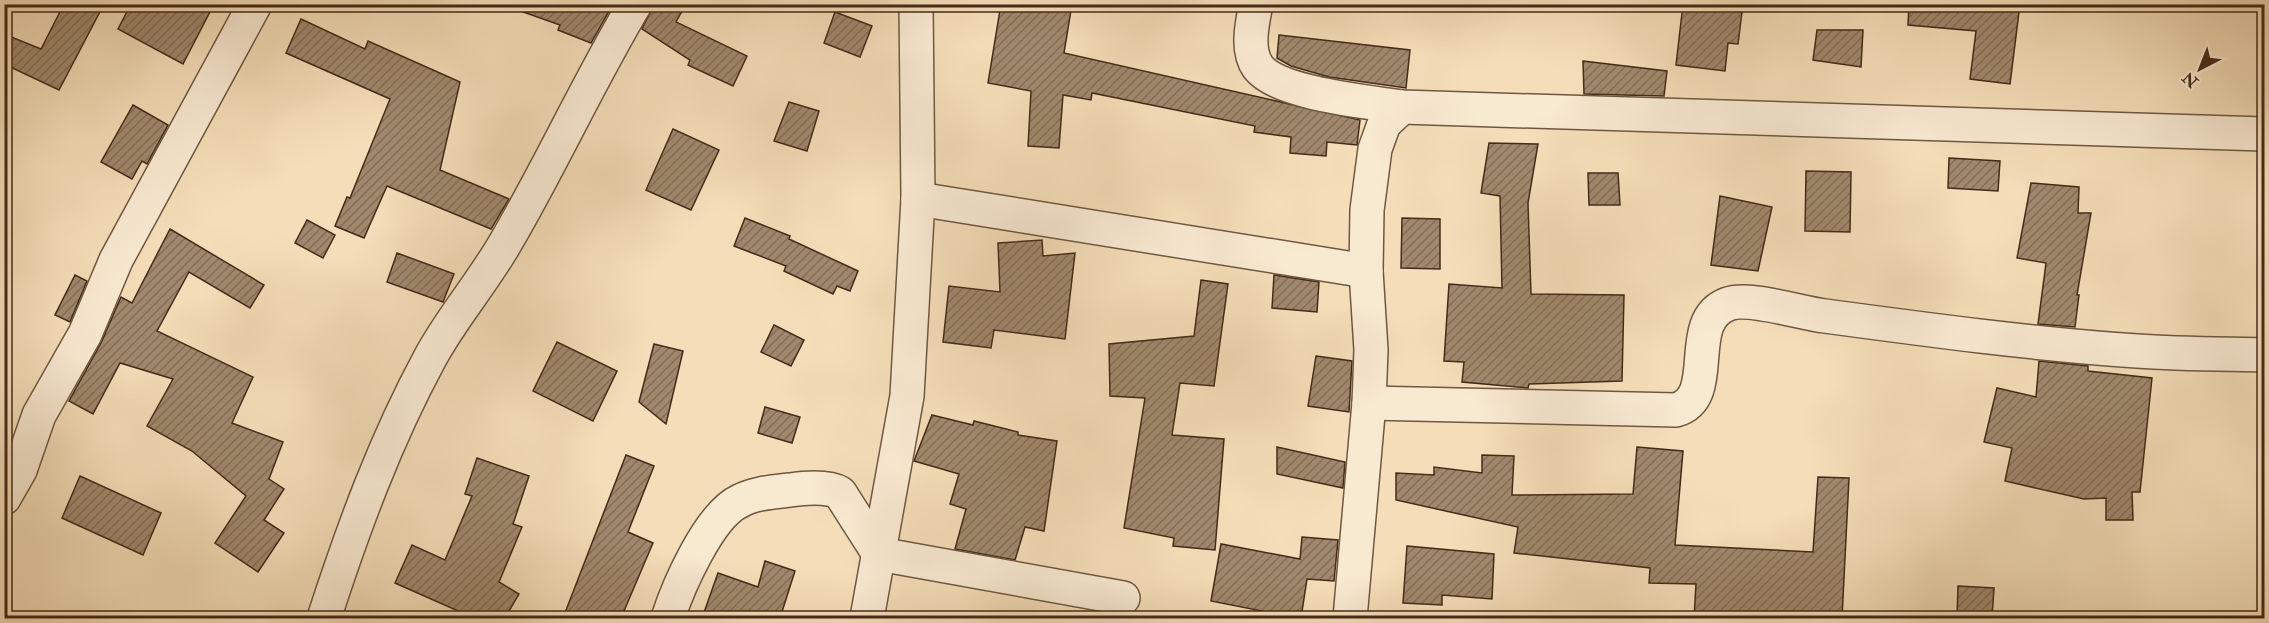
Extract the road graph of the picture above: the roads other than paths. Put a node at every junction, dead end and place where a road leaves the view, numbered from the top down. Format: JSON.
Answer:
{"nodes":[{"id":1,"x":255,"y":4,"type":"edge"},
{"id":2,"x":635,"y":4,"type":"edge"},
{"id":3,"x":916,"y":4,"type":"edge"},
{"id":4,"x":1256,"y":4,"type":"edge"},
{"id":5,"x":1402,"y":107,"type":"junction"},
{"id":6,"x":2265,"y":134,"type":"edge"},
{"id":7,"x":918,"y":199,"type":"junction"},
{"id":8,"x":1366,"y":271,"type":"junction"},
{"id":9,"x":2265,"y":355,"type":"edge"},
{"id":10,"x":1369,"y":403,"type":"junction"},
{"id":11,"x":4,"y":498,"type":"edge"},
{"id":12,"x":879,"y":554,"type":"junction"},
{"id":13,"x":1123,"y":598,"type":"dead end"},
{"id":14,"x":324,"y":618,"type":"edge"},
{"id":15,"x":668,"y":618,"type":"edge"},
{"id":16,"x":867,"y":618,"type":"edge"},
{"id":17,"x":1359,"y":618,"type":"edge"}],
"edges":[{"from":1,"to":11,"type":"street"},
{"from":2,"to":14,"type":"street"},
{"from":3,"to":7,"type":"street"},
{"from":4,"to":5,"type":"street"},
{"from":5,"to":6,"type":"street"},
{"from":5,"to":8,"type":"street"},
{"from":7,"to":8,"type":"street"},
{"from":7,"to":12,"type":"street"},
{"from":8,"to":10,"type":"street"},
{"from":9,"to":10,"type":"street"},
{"from":10,"to":17,"type":"street"},
{"from":12,"to":13,"type":"street"},
{"from":12,"to":15,"type":"street"},
{"from":12,"to":16,"type":"street"}]}
